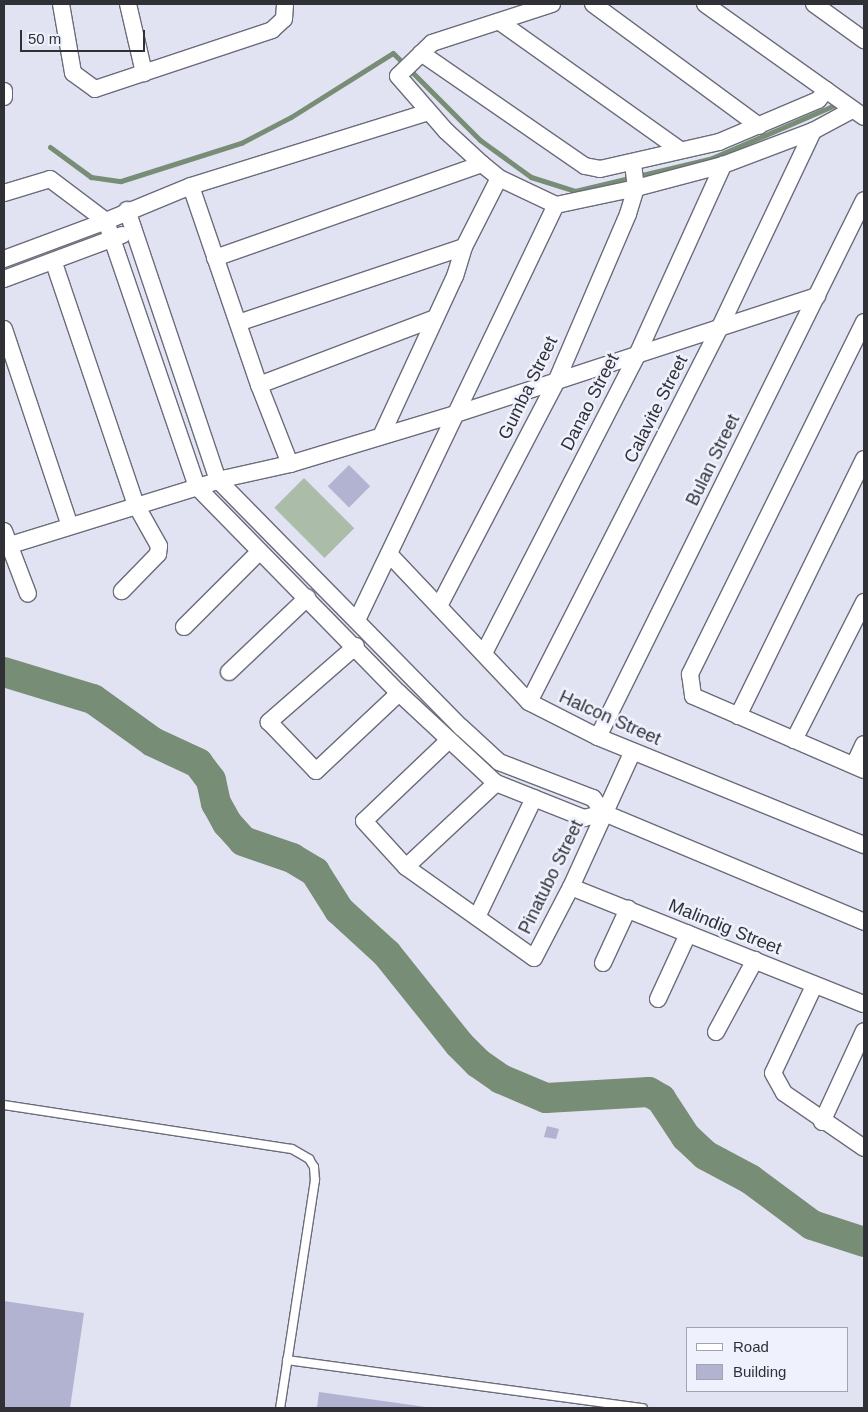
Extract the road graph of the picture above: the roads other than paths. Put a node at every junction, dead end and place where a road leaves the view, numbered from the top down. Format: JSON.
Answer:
{"nodes":[{"id":1,"x":61,"y":4,"type":"edge"},
{"id":2,"x":128,"y":4,"type":"edge"},
{"id":3,"x":285,"y":4,"type":"edge"},
{"id":4,"x":552,"y":4,"type":"edge"},
{"id":5,"x":594,"y":4,"type":"edge"},
{"id":6,"x":705,"y":4,"type":"edge"},
{"id":7,"x":814,"y":4,"type":"edge"},
{"id":8,"x":500,"y":22,"type":"junction"},
{"id":9,"x":864,"y":40,"type":"edge"},
{"id":10,"x":411,"y":63,"type":"junction"},
{"id":11,"x":144,"y":73,"type":"junction"},
{"id":12,"x":828,"y":90,"type":"junction"},
{"id":13,"x":4,"y":91,"type":"edge"},
{"id":14,"x":4,"y":97,"type":"edge"},
{"id":15,"x":428,"y":112,"type":"junction"},
{"id":16,"x":858,"y":114,"type":"edge"},
{"id":17,"x":759,"y":126,"type":"junction"},
{"id":18,"x":813,"y":131,"type":"junction"},
{"id":19,"x":680,"y":150,"type":"junction"},
{"id":20,"x":482,"y":164,"type":"junction"},
{"id":21,"x":723,"y":165,"type":"junction"},
{"id":22,"x":635,"y":176,"type":"junction"},
{"id":23,"x":499,"y":178,"type":"junction"},
{"id":24,"x":191,"y":186,"type":"junction"},
{"id":25,"x":4,"y":192,"type":"edge"},
{"id":26,"x":864,"y":200,"type":"edge"},
{"id":27,"x":556,"y":204,"type":"junction"},
{"id":28,"x":128,"y":210,"type":"junction"},
{"id":29,"x":106,"y":221,"type":"junction"},
{"id":30,"x":133,"y":229,"type":"junction"},
{"id":31,"x":114,"y":238,"type":"junction"},
{"id":32,"x":464,"y":247,"type":"junction"},
{"id":33,"x":214,"y":258,"type":"junction"},
{"id":34,"x":4,"y":259,"type":"edge"},
{"id":35,"x":54,"y":263,"type":"junction"},
{"id":36,"x":4,"y":280,"type":"edge"},
{"id":37,"x":817,"y":296,"type":"junction"},
{"id":38,"x":435,"y":318,"type":"junction"},
{"id":39,"x":864,"y":322,"type":"edge"},
{"id":40,"x":238,"y":323,"type":"junction"},
{"id":41,"x":720,"y":327,"type":"junction"},
{"id":42,"x":4,"y":329,"type":"edge"},
{"id":43,"x":637,"y":355,"type":"junction"},
{"id":44,"x":556,"y":382,"type":"junction"},
{"id":45,"x":259,"y":385,"type":"junction"},
{"id":46,"x":456,"y":414,"type":"junction"},
{"id":47,"x":381,"y":436,"type":"junction"},
{"id":48,"x":864,"y":459,"type":"edge"},
{"id":49,"x":290,"y":464,"type":"junction"},
{"id":50,"x":218,"y":480,"type":"junction"},
{"id":51,"x":197,"y":487,"type":"junction"},
{"id":52,"x":136,"y":505,"type":"junction"},
{"id":53,"x":70,"y":526,"type":"junction"},
{"id":54,"x":5,"y":541,"type":"edge"},
{"id":55,"x":260,"y":550,"type":"junction"},
{"id":56,"x":389,"y":554,"type":"junction"},
{"id":57,"x":122,"y":591,"type":"dead end"},
{"id":58,"x":28,"y":594,"type":"dead end"},
{"id":59,"x":307,"y":598,"type":"junction"},
{"id":60,"x":864,"y":602,"type":"edge"},
{"id":61,"x":439,"y":606,"type":"junction"},
{"id":62,"x":357,"y":620,"type":"junction"},
{"id":63,"x":184,"y":627,"type":"dead end"},
{"id":64,"x":356,"y":646,"type":"junction"},
{"id":65,"x":484,"y":653,"type":"junction"},
{"id":66,"x":230,"y":672,"type":"dead end"},
{"id":67,"x":399,"y":693,"type":"junction"},
{"id":68,"x":529,"y":702,"type":"junction"},
{"id":69,"x":738,"y":716,"type":"junction"},
{"id":70,"x":598,"y":737,"type":"junction"},
{"id":71,"x":448,"y":740,"type":"junction"},
{"id":72,"x":794,"y":740,"type":"junction"},
{"id":73,"x":864,"y":744,"type":"edge"},
{"id":74,"x":633,"y":751,"type":"junction"},
{"id":75,"x":859,"y":768,"type":"edge"},
{"id":76,"x":496,"y":782,"type":"junction"},
{"id":77,"x":534,"y":798,"type":"junction"},
{"id":78,"x":604,"y":813,"type":"junction"},
{"id":79,"x":864,"y":846,"type":"edge"},
{"id":80,"x":406,"y":867,"type":"junction"},
{"id":81,"x":571,"y":887,"type":"junction"},
{"id":82,"x":628,"y":910,"type":"junction"},
{"id":83,"x":477,"y":917,"type":"junction"},
{"id":84,"x":864,"y":922,"type":"edge"},
{"id":85,"x":688,"y":934,"type":"junction"},
{"id":86,"x":755,"y":960,"type":"junction"},
{"id":87,"x":603,"y":963,"type":"dead end"},
{"id":88,"x":814,"y":986,"type":"junction"},
{"id":89,"x":658,"y":999,"type":"dead end"},
{"id":90,"x":864,"y":1004,"type":"edge"},
{"id":91,"x":864,"y":1031,"type":"edge"},
{"id":92,"x":716,"y":1032,"type":"dead end"},
{"id":93,"x":4,"y":1105,"type":"edge"},
{"id":94,"x":822,"y":1122,"type":"junction"},
{"id":95,"x":864,"y":1148,"type":"edge"},
{"id":96,"x":287,"y":1360,"type":"junction"},
{"id":97,"x":280,"y":1408,"type":"edge"},
{"id":98,"x":643,"y":1408,"type":"edge"}],
"edges":[{"from":1,"to":11,"type":"street"},
{"from":2,"to":11,"type":"street"},
{"from":3,"to":11,"type":"street"},
{"from":4,"to":8,"type":"street"},
{"from":5,"to":17,"type":"street"},
{"from":6,"to":12,"type":"street"},
{"from":7,"to":9,"type":"street"},
{"from":8,"to":10,"type":"street"},
{"from":8,"to":19,"type":"street"},
{"from":10,"to":15,"type":"street"},
{"from":10,"to":22,"type":"street"},
{"from":12,"to":16,"type":"street"},
{"from":12,"to":17,"type":"street"},
{"from":13,"to":14,"type":"street"},
{"from":15,"to":20,"type":"street"},
{"from":15,"to":24,"type":"street"},
{"from":16,"to":18,"type":"street"},
{"from":17,"to":19,"type":"street"},
{"from":18,"to":21,"type":"street"},
{"from":18,"to":41,"type":"street","name":"Calavite Street"},
{"from":19,"to":22,"type":"street"},
{"from":20,"to":23,"type":"street"},
{"from":20,"to":33,"type":"street"},
{"from":21,"to":22,"type":"street"},
{"from":21,"to":43,"type":"street","name":"Danao Street"},
{"from":22,"to":27,"type":"street"},
{"from":22,"to":44,"type":"street","name":"Gumba Street"},
{"from":23,"to":27,"type":"street"},
{"from":23,"to":32,"type":"street"},
{"from":24,"to":28,"type":"street"},
{"from":24,"to":33,"type":"street"},
{"from":25,"to":29,"type":"street"},
{"from":26,"to":37,"type":"street","name":"Bulan Street"},
{"from":27,"to":46,"type":"street"},
{"from":28,"to":29,"type":"street"},
{"from":28,"to":30,"type":"street"},
{"from":29,"to":31,"type":"street"},
{"from":29,"to":34,"type":"street"},
{"from":30,"to":31,"type":"street"},
{"from":30,"to":50,"type":"street"},
{"from":31,"to":35,"type":"street"},
{"from":31,"to":51,"type":"street"},
{"from":32,"to":38,"type":"street"},
{"from":32,"to":40,"type":"street"},
{"from":33,"to":40,"type":"street"},
{"from":35,"to":36,"type":"street"},
{"from":35,"to":52,"type":"street"},
{"from":37,"to":41,"type":"street"},
{"from":37,"to":70,"type":"street","name":"Bulan Street"},
{"from":38,"to":45,"type":"street"},
{"from":38,"to":47,"type":"street"},
{"from":39,"to":69,"type":"street"},
{"from":40,"to":45,"type":"street"},
{"from":41,"to":43,"type":"street"},
{"from":41,"to":68,"type":"street","name":"Calavite Street"},
{"from":42,"to":53,"type":"street"},
{"from":43,"to":44,"type":"street"},
{"from":43,"to":65,"type":"street","name":"Danao Street"},
{"from":44,"to":46,"type":"street"},
{"from":44,"to":61,"type":"street","name":"Gumba Street"},
{"from":45,"to":49,"type":"street"},
{"from":46,"to":47,"type":"street"},
{"from":46,"to":56,"type":"street"},
{"from":47,"to":49,"type":"street"},
{"from":48,"to":69,"type":"street"},
{"from":49,"to":50,"type":"street"},
{"from":50,"to":51,"type":"street"},
{"from":50,"to":62,"type":"street"},
{"from":51,"to":52,"type":"street"},
{"from":51,"to":55,"type":"street"},
{"from":52,"to":53,"type":"street"},
{"from":52,"to":57,"type":"street"},
{"from":53,"to":54,"type":"street"},
{"from":54,"to":58,"type":"street"},
{"from":55,"to":59,"type":"street"},
{"from":55,"to":63,"type":"street"},
{"from":56,"to":61,"type":"street","name":"Halcon Street"},
{"from":56,"to":62,"type":"street"},
{"from":59,"to":64,"type":"street"},
{"from":59,"to":66,"type":"street"},
{"from":60,"to":72,"type":"street"},
{"from":61,"to":65,"type":"street","name":"Halcon Street"},
{"from":62,"to":78,"type":"street"},
{"from":64,"to":67,"type":"street"},
{"from":64,"to":67,"type":"street"},
{"from":65,"to":68,"type":"street","name":"Halcon Street"},
{"from":67,"to":71,"type":"street"},
{"from":68,"to":70,"type":"street","name":"Halcon Street"},
{"from":69,"to":72,"type":"street"},
{"from":70,"to":74,"type":"street","name":"Halcon Street"},
{"from":71,"to":76,"type":"street"},
{"from":71,"to":80,"type":"street"},
{"from":72,"to":75,"type":"street"},
{"from":73,"to":75,"type":"street"},
{"from":74,"to":78,"type":"street","name":"Pinatubo Street"},
{"from":74,"to":79,"type":"street","name":"Halcon Street"},
{"from":76,"to":77,"type":"street"},
{"from":76,"to":80,"type":"street"},
{"from":77,"to":78,"type":"street"},
{"from":77,"to":83,"type":"street"},
{"from":78,"to":81,"type":"street","name":"Pinatubo Street"},
{"from":78,"to":84,"type":"street"},
{"from":80,"to":83,"type":"street"},
{"from":81,"to":82,"type":"street","name":"Malindig Street"},
{"from":81,"to":83,"type":"street","name":"Pinatubo Street"},
{"from":82,"to":85,"type":"street","name":"Malindig Street"},
{"from":82,"to":87,"type":"street"},
{"from":85,"to":86,"type":"street","name":"Malindig Street"},
{"from":85,"to":89,"type":"street"},
{"from":86,"to":88,"type":"street","name":"Malindig Street"},
{"from":86,"to":92,"type":"street"},
{"from":88,"to":90,"type":"street","name":"Malindig Street"},
{"from":88,"to":94,"type":"street"},
{"from":91,"to":94,"type":"street"},
{"from":93,"to":96,"type":"lane"},
{"from":94,"to":95,"type":"street"},
{"from":96,"to":97,"type":"lane"},
{"from":96,"to":98,"type":"lane"}]}
